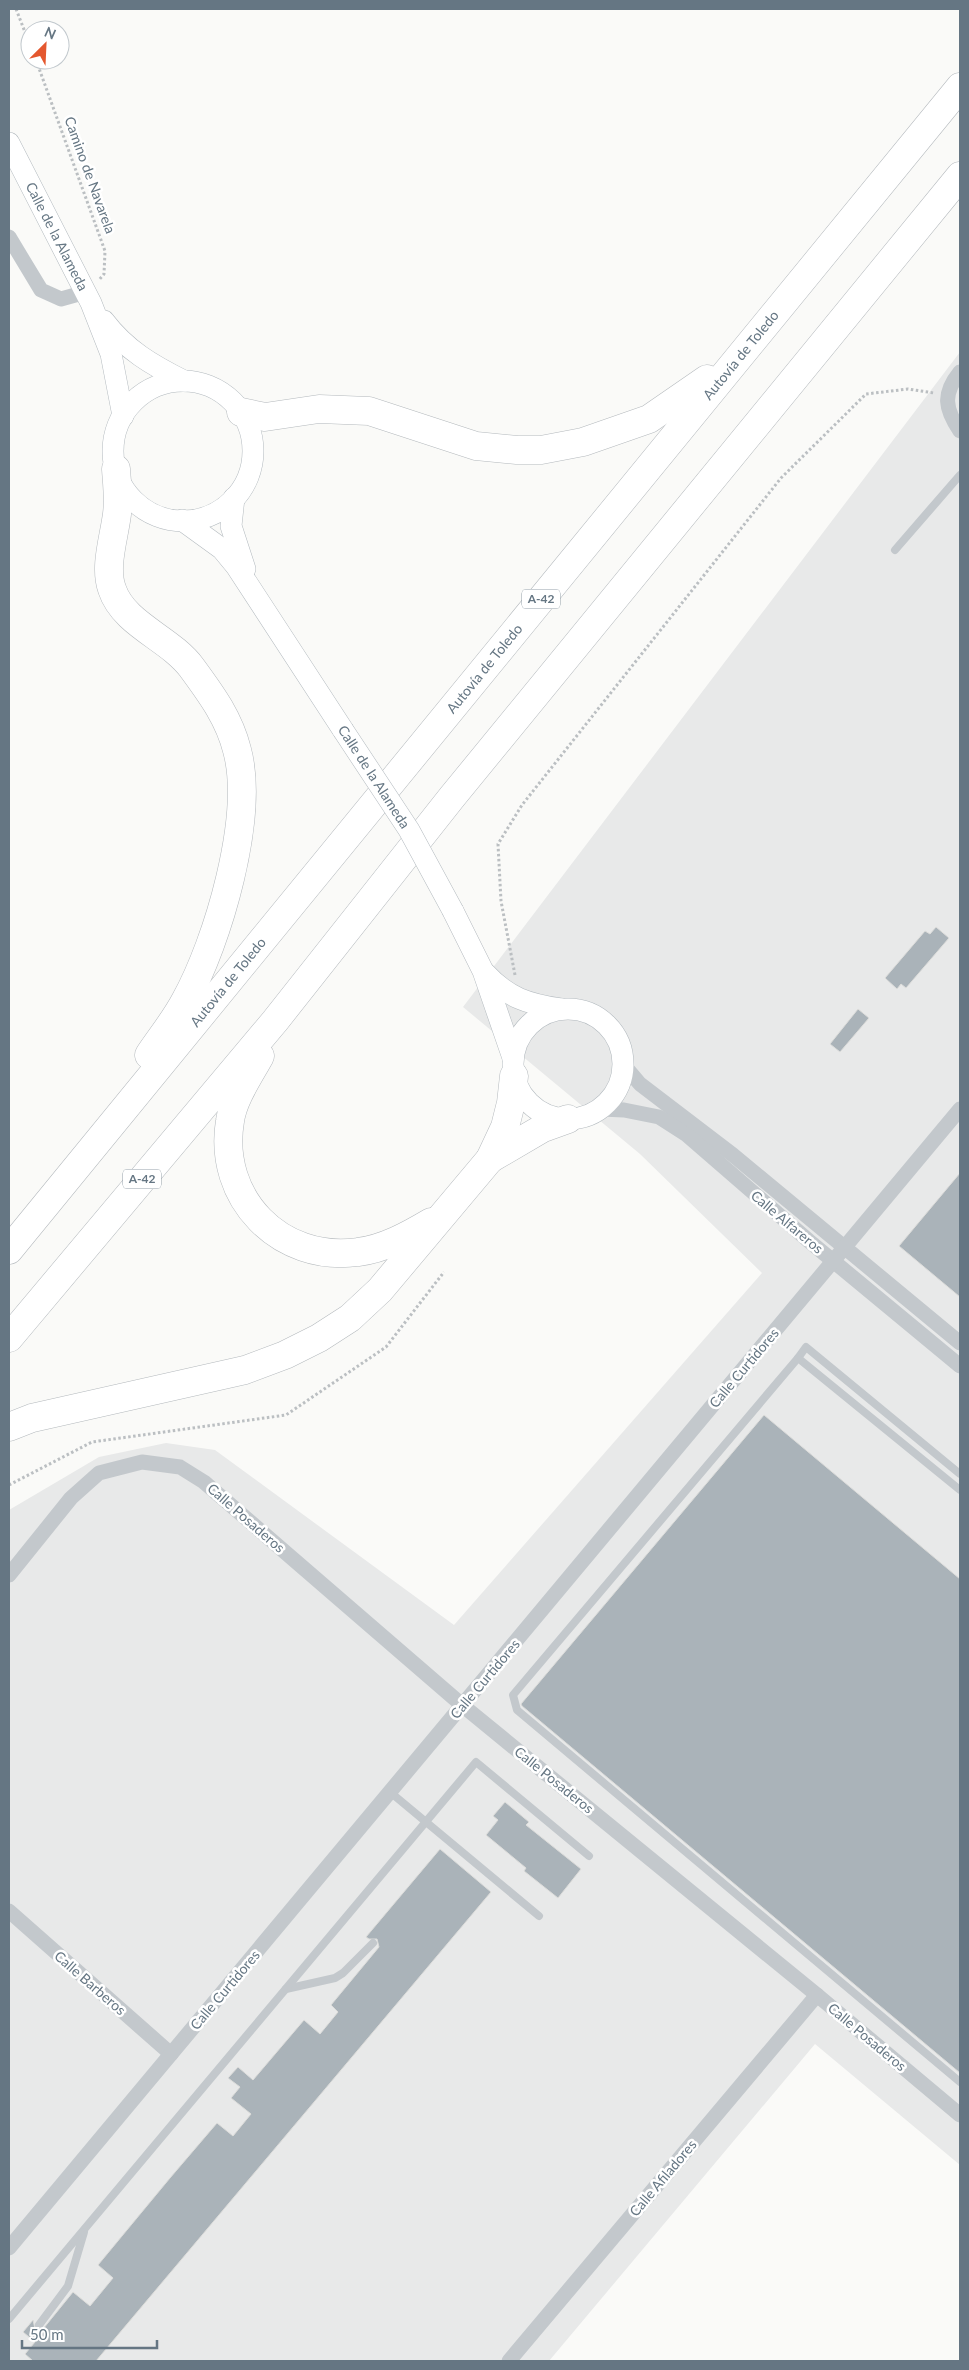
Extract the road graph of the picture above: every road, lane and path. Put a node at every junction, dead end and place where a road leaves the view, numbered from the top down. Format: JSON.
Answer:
{"nodes":[{"id":1,"x":40,"y":70,"type":"edge"},
{"id":2,"x":960,"y":87,"type":"edge"},
{"id":3,"x":9,"y":143,"type":"edge"},
{"id":4,"x":960,"y":176,"type":"edge"},
{"id":5,"x":9,"y":237,"type":"edge"},
{"id":6,"x":88,"y":297,"type":"junction"},
{"id":7,"x":742,"y":352,"type":"junction"},
{"id":8,"x":960,"y":372,"type":"edge"},
{"id":9,"x":184,"y":381,"type":"junction"},
{"id":10,"x":947,"y":396,"type":"junction"},
{"id":11,"x":241,"y":412,"type":"junction"},
{"id":12,"x":123,"y":416,"type":"junction"},
{"id":13,"x":960,"y":431,"type":"edge"},
{"id":14,"x":116,"y":469,"type":"junction"},
{"id":15,"x":960,"y":475,"type":"edge"},
{"id":16,"x":234,"y":498,"type":"junction"},
{"id":17,"x":182,"y":520,"type":"junction"},
{"id":18,"x":895,"y":550,"type":"dead end"},
{"id":19,"x":253,"y":590,"type":"junction"},
{"id":20,"x":483,"y":971,"type":"junction"},
{"id":21,"x":516,"y":976,"type":"dead end"},
{"id":22,"x":563,"y":1010,"type":"junction"},
{"id":23,"x":275,"y":1021,"type":"junction"},
{"id":24,"x":623,"y":1064,"type":"junction"},
{"id":25,"x":514,"y":1067,"type":"junction"},
{"id":26,"x":600,"y":1109,"type":"junction"},
{"id":27,"x":960,"y":1109,"type":"edge"},
{"id":28,"x":123,"y":1112,"type":"junction"},
{"id":29,"x":568,"y":1119,"type":"junction"},
{"id":30,"x":490,"y":1159,"type":"junction"},
{"id":31,"x":443,"y":1214,"type":"junction"},
{"id":32,"x":845,"y":1247,"type":"junction"},
{"id":33,"x":9,"y":1250,"type":"edge"},
{"id":34,"x":833,"y":1262,"type":"junction"},
{"id":35,"x":444,"y":1272,"type":"dead end"},
{"id":36,"x":9,"y":1338,"type":"edge"},
{"id":37,"x":960,"y":1343,"type":"edge"},
{"id":38,"x":798,"y":1358,"type":"junction"},
{"id":39,"x":960,"y":1366,"type":"edge"},
{"id":40,"x":9,"y":1427,"type":"edge"},
{"id":41,"x":960,"y":1474,"type":"edge"},
{"id":42,"x":9,"y":1485,"type":"edge"},
{"id":43,"x":960,"y":1490,"type":"edge"},
{"id":44,"x":9,"y":1576,"type":"edge"},
{"id":45,"x":462,"y":1705,"type":"junction"},
{"id":46,"x":390,"y":1792,"type":"junction"},
{"id":47,"x":426,"y":1821,"type":"junction"},
{"id":48,"x":589,"y":1856,"type":"dead end"},
{"id":49,"x":9,"y":1911,"type":"edge"},
{"id":50,"x":539,"y":1916,"type":"dead end"},
{"id":51,"x":373,"y":1943,"type":"dead end"},
{"id":52,"x":285,"y":1989,"type":"junction"},
{"id":53,"x":817,"y":1994,"type":"junction"},
{"id":54,"x":171,"y":2054,"type":"junction"},
{"id":55,"x":960,"y":2082,"type":"edge"},
{"id":56,"x":960,"y":2115,"type":"edge"},
{"id":57,"x":85,"y":2228,"type":"junction"},
{"id":58,"x":9,"y":2248,"type":"edge"},
{"id":59,"x":9,"y":2319,"type":"edge"},
{"id":60,"x":39,"y":2325,"type":"dead end"},
{"id":61,"x":510,"y":2361,"type":"edge"}],
"edges":[{"from":1,"to":6,"type":"path","name":"Camino de Navarela"},
{"from":2,"to":7,"type":"highway","name":"Autovía de Toledo","number":"A-42"},
{"from":3,"to":6,"type":"street","name":"Calle de la Alameda"},
{"from":4,"to":23,"type":"highway","number":"A-42"},
{"from":5,"to":6,"type":"street"},
{"from":6,"to":9,"type":"street","name":"Calle de la Alameda"},
{"from":6,"to":12,"type":"street","name":"Calle de la Alameda"},
{"from":7,"to":11,"type":"highway"},
{"from":7,"to":28,"type":"highway","name":"Autovía de Toledo","number":"A-42"},
{"from":8,"to":10,"type":"street"},
{"from":9,"to":11,"type":"street","name":"Calle de la Alameda"},
{"from":9,"to":12,"type":"street","name":"Calle de la Alameda"},
{"from":10,"to":13,"type":"street"},
{"from":10,"to":21,"type":"path"},
{"from":11,"to":16,"type":"street","name":"Calle de la Alameda"},
{"from":12,"to":14,"type":"street","name":"Calle de la Alameda"},
{"from":14,"to":17,"type":"street","name":"Calle de la Alameda"},
{"from":14,"to":28,"type":"highway"},
{"from":15,"to":18,"type":"lane"},
{"from":16,"to":17,"type":"street","name":"Calle de la Alameda"},
{"from":16,"to":19,"type":"street","name":"Calle de la Alameda"},
{"from":17,"to":19,"type":"street","name":"Calle de la Alameda"},
{"from":19,"to":20,"type":"street","name":"Calle de la Alameda","bridge":true},
{"from":20,"to":22,"type":"street","name":"Calle de la Alameda"},
{"from":20,"to":25,"type":"street","name":"Calle de la Alameda"},
{"from":22,"to":24,"type":"street"},
{"from":22,"to":25,"type":"street"},
{"from":23,"to":31,"type":"highway"},
{"from":23,"to":36,"type":"highway","number":"A-42"},
{"from":24,"to":26,"type":"street"},
{"from":24,"to":32,"type":"street","name":"Calle Alfareros"},
{"from":25,"to":29,"type":"street"},
{"from":25,"to":30,"type":"highway"},
{"from":26,"to":29,"type":"street"},
{"from":26,"to":34,"type":"street","name":"Calle Alfareros"},
{"from":27,"to":32,"type":"street","name":"Calle Curtidores"},
{"from":28,"to":33,"type":"highway","name":"Autovía de Toledo","number":"A-42"},
{"from":29,"to":30,"type":"highway"},
{"from":30,"to":31,"type":"highway"},
{"from":31,"to":40,"type":"highway"},
{"from":32,"to":34,"type":"street","name":"Calle Curtidores"},
{"from":32,"to":37,"type":"street","name":"Calle Alfareros"},
{"from":34,"to":39,"type":"street","name":"Calle Alfareros"},
{"from":34,"to":45,"type":"street","name":"Calle Curtidores"},
{"from":35,"to":42,"type":"path"},
{"from":38,"to":41,"type":"lane"},
{"from":38,"to":43,"type":"lane"},
{"from":38,"to":55,"type":"lane"},
{"from":44,"to":45,"type":"street","name":"Calle Posaderos"},
{"from":45,"to":46,"type":"street","name":"Calle Curtidores"},
{"from":45,"to":53,"type":"street","name":"Calle Posaderos"},
{"from":46,"to":47,"type":"lane"},
{"from":46,"to":54,"type":"street","name":"Calle Curtidores"},
{"from":47,"to":48,"type":"lane"},
{"from":47,"to":50,"type":"lane"},
{"from":47,"to":52,"type":"lane"},
{"from":49,"to":54,"type":"street","name":"Calle Barberos"},
{"from":51,"to":52,"type":"lane"},
{"from":52,"to":57,"type":"lane"},
{"from":53,"to":56,"type":"street","name":"Calle Posaderos"},
{"from":53,"to":61,"type":"street","name":"Calle Afiladores"},
{"from":54,"to":58,"type":"street","name":"Calle Curtidores"},
{"from":57,"to":59,"type":"lane"},
{"from":57,"to":60,"type":"lane"}]}
